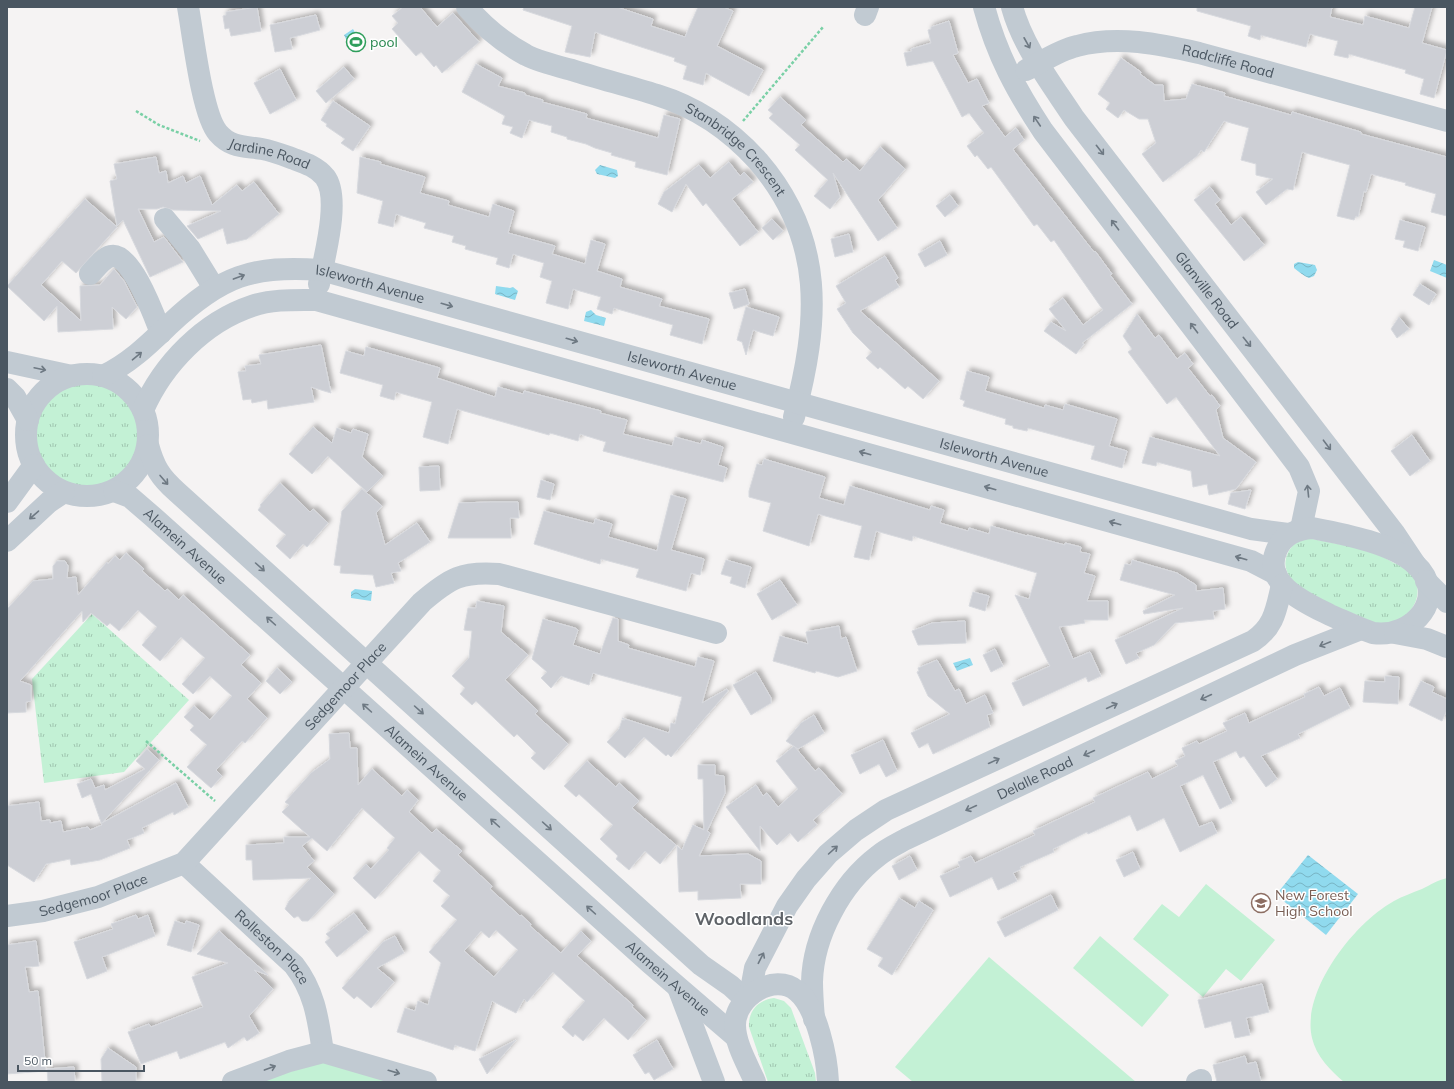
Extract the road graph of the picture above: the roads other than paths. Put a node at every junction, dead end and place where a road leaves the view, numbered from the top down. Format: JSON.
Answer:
{"nodes":[{"id":1,"x":188,"y":7,"type":"edge"},
{"id":2,"x":467,"y":7,"type":"edge"},
{"id":3,"x":984,"y":7,"type":"edge"},
{"id":4,"x":1012,"y":7,"type":"edge"},
{"id":5,"x":1038,"y":64,"type":"junction"},
{"id":6,"x":1010,"y":79,"type":"junction"},
{"id":7,"x":1447,"y":121,"type":"edge"},
{"id":8,"x":165,"y":218,"type":"dead end"},
{"id":9,"x":322,"y":270,"type":"junction"},
{"id":10,"x":90,"y":274,"type":"dead end"},
{"id":11,"x":214,"y":288,"type":"junction"},
{"id":12,"x":316,"y":300,"type":"junction"},
{"id":13,"x":161,"y":332,"type":"junction"},
{"id":14,"x":7,"y":362,"type":"edge"},
{"id":15,"x":72,"y":376,"type":"junction"},
{"id":16,"x":104,"y":376,"type":"junction"},
{"id":17,"x":7,"y":389,"type":"edge"},
{"id":18,"x":798,"y":402,"type":"junction"},
{"id":19,"x":144,"y":410,"type":"junction"},
{"id":20,"x":28,"y":420,"type":"junction"},
{"id":21,"x":790,"y":432,"type":"junction"},
{"id":22,"x":148,"y":445,"type":"junction"},
{"id":23,"x":34,"y":465,"type":"junction"},
{"id":24,"x":114,"y":491,"type":"junction"},
{"id":25,"x":64,"y":492,"type":"junction"},
{"id":26,"x":7,"y":502,"type":"edge"},
{"id":27,"x":1294,"y":532,"type":"junction"},
{"id":28,"x":7,"y":542,"type":"edge"},
{"id":29,"x":1421,"y":572,"type":"junction"},
{"id":30,"x":1279,"y":579,"type":"junction"},
{"id":31,"x":1447,"y":602,"type":"edge"},
{"id":32,"x":1361,"y":629,"type":"junction"},
{"id":33,"x":716,"y":633,"type":"dead end"},
{"id":34,"x":1395,"y":633,"type":"junction"},
{"id":35,"x":1447,"y":647,"type":"edge"},
{"id":36,"x":368,"y":664,"type":"junction"},
{"id":37,"x":343,"y":687,"type":"junction"},
{"id":38,"x":184,"y":863,"type":"junction"},
{"id":39,"x":637,"y":907,"type":"junction"},
{"id":40,"x":7,"y":916,"type":"edge"},
{"id":41,"x":614,"y":931,"type":"junction"},
{"id":42,"x":678,"y":987,"type":"junction"},
{"id":43,"x":747,"y":997,"type":"junction"},
{"id":44,"x":814,"y":1018,"type":"junction"},
{"id":45,"x":736,"y":1037,"type":"junction"},
{"id":46,"x":323,"y":1052,"type":"junction"},
{"id":47,"x":832,"y":1077,"type":"edge"},
{"id":48,"x":233,"y":1082,"type":"edge"},
{"id":49,"x":426,"y":1082,"type":"edge"},
{"id":50,"x":714,"y":1082,"type":"edge"},
{"id":51,"x":755,"y":1082,"type":"edge"}],
"edges":[{"from":1,"to":9,"type":"street","name":"Jardine Road"},
{"from":2,"to":18,"type":"street","name":"Stanbridge Crescent"},
{"from":3,"to":6,"type":"street"},
{"from":4,"to":5,"type":"street","name":"Glanville Road","one_way":true},
{"from":5,"to":6,"type":"street","name":"Radcliffe Road"},
{"from":5,"to":7,"type":"street","name":"Radcliffe Road"},
{"from":5,"to":29,"type":"street","name":"Glanville Road","one_way":true},
{"from":27,"to":6,"type":"street","one_way":true},
{"from":8,"to":11,"type":"street"},
{"from":11,"to":9,"type":"street","name":"Isleworth Avenue","one_way":true},
{"from":9,"to":12,"type":"street","name":"Jardine Road"},
{"from":9,"to":18,"type":"street","name":"Isleworth Avenue","one_way":true},
{"from":10,"to":13,"type":"street"},
{"from":11,"to":13,"type":"street","name":"Isleworth Avenue"},
{"from":12,"to":19,"type":"street","name":"Isleworth Avenue"},
{"from":12,"to":21,"type":"street","name":"Isleworth Avenue"},
{"from":16,"to":13,"type":"street","name":"Isleworth Avenue","one_way":true},
{"from":14,"to":15,"type":"street","one_way":true},
{"from":15,"to":16,"type":"street"},
{"from":15,"to":20,"type":"street"},
{"from":16,"to":19,"type":"street"},
{"from":17,"to":20,"type":"street"},
{"from":18,"to":21,"type":"street","name":"Stanbridge Crescent"},
{"from":18,"to":27,"type":"street","name":"Isleworth Avenue"},
{"from":19,"to":22,"type":"street"},
{"from":20,"to":23,"type":"street"},
{"from":30,"to":21,"type":"street","name":"Isleworth Avenue","one_way":true},
{"from":22,"to":24,"type":"street"},
{"from":22,"to":36,"type":"street","one_way":true},
{"from":23,"to":25,"type":"street"},
{"from":23,"to":26,"type":"street"},
{"from":24,"to":25,"type":"street"},
{"from":37,"to":24,"type":"street","name":"Alamein Avenue","one_way":true},
{"from":25,"to":28,"type":"street","one_way":true},
{"from":27,"to":29,"type":"street","name":"Isleworth Avenue"},
{"from":27,"to":30,"type":"street"},
{"from":29,"to":31,"type":"street"},
{"from":29,"to":34,"type":"street"},
{"from":30,"to":32,"type":"street","name":"Isleworth Avenue"},
{"from":43,"to":30,"type":"street","one_way":true},
{"from":32,"to":34,"type":"street","name":"Isleworth Avenue"},
{"from":32,"to":44,"type":"street","name":"Delalle Road","one_way":true},
{"from":33,"to":36,"type":"street","name":"Sedgemoor Place"},
{"from":34,"to":35,"type":"street"},
{"from":36,"to":37,"type":"street","name":"Sedgemoor Place"},
{"from":36,"to":39,"type":"street","one_way":true},
{"from":37,"to":38,"type":"street","name":"Sedgemoor Place"},
{"from":41,"to":37,"type":"street","name":"Alamein Avenue","one_way":true},
{"from":38,"to":40,"type":"street","name":"Sedgemoor Place"},
{"from":38,"to":46,"type":"street","name":"Rolleston Place"},
{"from":39,"to":41,"type":"street"},
{"from":39,"to":43,"type":"street"},
{"from":41,"to":42,"type":"street","name":"Alamein Avenue"},
{"from":42,"to":45,"type":"street","name":"Alamein Avenue"},
{"from":42,"to":50,"type":"street"},
{"from":43,"to":44,"type":"street"},
{"from":43,"to":45,"type":"street"},
{"from":44,"to":47,"type":"street"},
{"from":45,"to":51,"type":"street"},
{"from":48,"to":46,"type":"street","one_way":true},
{"from":46,"to":49,"type":"street","one_way":true}]}
